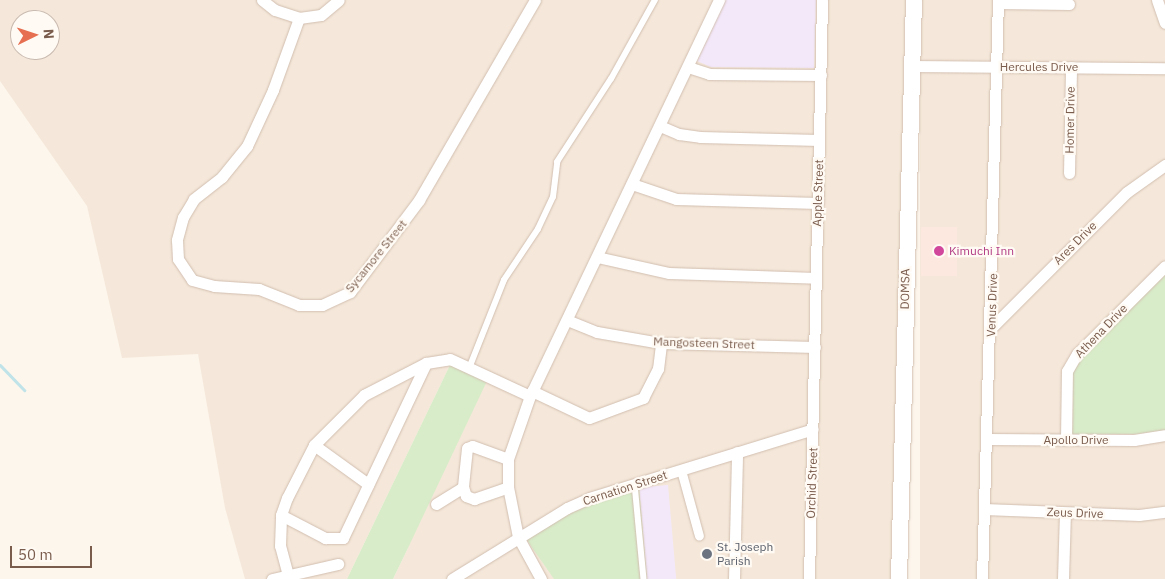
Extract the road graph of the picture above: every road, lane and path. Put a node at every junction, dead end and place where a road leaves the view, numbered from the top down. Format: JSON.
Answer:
{"nodes":[{"id":1,"x":262,"y":0,"type":"edge"},
{"id":2,"x":339,"y":0,"type":"edge"},
{"id":3,"x":535,"y":0,"type":"edge"},
{"id":4,"x":655,"y":0,"type":"edge"},
{"id":5,"x":719,"y":0,"type":"edge"},
{"id":6,"x":822,"y":0,"type":"edge"},
{"id":7,"x":914,"y":0,"type":"edge"},
{"id":8,"x":1157,"y":0,"type":"edge"},
{"id":9,"x":998,"y":2,"type":"edge"},
{"id":10,"x":1069,"y":4,"type":"dead end"},
{"id":11,"x":299,"y":18,"type":"junction"},
{"id":12,"x":1165,"y":23,"type":"edge"},
{"id":13,"x":912,"y":66,"type":"junction"},
{"id":14,"x":688,"y":67,"type":"junction"},
{"id":15,"x":997,"y":67,"type":"junction"},
{"id":16,"x":1070,"y":67,"type":"junction"},
{"id":17,"x":1165,"y":68,"type":"edge"},
{"id":18,"x":821,"y":75,"type":"junction"},
{"id":19,"x":660,"y":126,"type":"junction"},
{"id":20,"x":819,"y":140,"type":"junction"},
{"id":21,"x":1165,"y":165,"type":"edge"},
{"id":22,"x":1069,"y":173,"type":"dead end"},
{"id":23,"x":632,"y":184,"type":"junction"},
{"id":24,"x":818,"y":203,"type":"junction"},
{"id":25,"x":597,"y":257,"type":"junction"},
{"id":26,"x":1165,"y":266,"type":"edge"},
{"id":27,"x":816,"y":278,"type":"junction"},
{"id":28,"x":567,"y":320,"type":"junction"},
{"id":29,"x":991,"y":328,"type":"junction"},
{"id":30,"x":661,"y":343,"type":"junction"},
{"id":31,"x":815,"y":346,"type":"junction"},
{"id":32,"x":426,"y":363,"type":"junction"},
{"id":33,"x":470,"y":366,"type":"junction"},
{"id":34,"x":814,"y":387,"type":"joint"},
{"id":35,"x":531,"y":393,"type":"junction"},
{"id":36,"x":813,"y":429,"type":"junction"},
{"id":37,"x":1165,"y":435,"type":"edge"},
{"id":38,"x":987,"y":439,"type":"junction"},
{"id":39,"x":1066,"y":440,"type":"junction"},
{"id":40,"x":314,"y":445,"type":"junction"},
{"id":41,"x":737,"y":452,"type":"junction"},
{"id":42,"x":508,"y":459,"type":"junction"},
{"id":43,"x":681,"y":470,"type":"junction"},
{"id":44,"x":368,"y":484,"type":"junction"},
{"id":45,"x":635,"y":484,"type":"junction"},
{"id":46,"x":463,"y":487,"type":"junction"},
{"id":47,"x":509,"y":493,"type":"junction"},
{"id":48,"x":436,"y":504,"type":"dead end"},
{"id":49,"x":984,"y":509,"type":"junction"},
{"id":50,"x":1165,"y":512,"type":"edge"},
{"id":51,"x":1065,"y":513,"type":"junction"},
{"id":52,"x":281,"y":516,"type":"junction"},
{"id":53,"x":699,"y":536,"type":"dead end"},
{"id":54,"x":518,"y":537,"type":"junction"},
{"id":55,"x":338,"y":564,"type":"dead end"},
{"id":56,"x":289,"y":577,"type":"edge"},
{"id":57,"x":272,"y":579,"type":"edge"},
{"id":58,"x":452,"y":579,"type":"edge"},
{"id":59,"x":541,"y":579,"type":"edge"},
{"id":60,"x":644,"y":579,"type":"edge"},
{"id":61,"x":734,"y":579,"type":"edge"},
{"id":62,"x":809,"y":579,"type":"edge"},
{"id":63,"x":899,"y":579,"type":"edge"},
{"id":64,"x":982,"y":579,"type":"edge"},
{"id":65,"x":1063,"y":579,"type":"edge"}],
"edges":[{"from":1,"to":11,"type":"street"},
{"from":2,"to":11,"type":"street"},
{"from":3,"to":11,"type":"street","name":"Sycamore Street"},
{"from":4,"to":33,"type":"lane"},
{"from":5,"to":14,"type":"street"},
{"from":6,"to":18,"type":"street","name":"Apple Street"},
{"from":7,"to":13,"type":"main road","name":"DOMSA"},
{"from":8,"to":12,"type":"street"},
{"from":9,"to":10,"type":"street"},
{"from":9,"to":15,"type":"street","name":"Venus Drive"},
{"from":13,"to":15,"type":"street","name":"Hercules Drive"},
{"from":13,"to":63,"type":"main road","name":"DOMSA"},
{"from":14,"to":18,"type":"street"},
{"from":14,"to":19,"type":"street"},
{"from":15,"to":16,"type":"street","name":"Hercules Drive"},
{"from":15,"to":29,"type":"street","name":"Venus Drive"},
{"from":16,"to":17,"type":"street","name":"Hercules Drive"},
{"from":16,"to":22,"type":"street","name":"Homer Drive"},
{"from":18,"to":20,"type":"street","name":"Apple Street"},
{"from":19,"to":20,"type":"street"},
{"from":19,"to":23,"type":"street"},
{"from":20,"to":24,"type":"street","name":"Apple Street"},
{"from":21,"to":29,"type":"street","name":"Ares Drive"},
{"from":23,"to":24,"type":"street"},
{"from":23,"to":25,"type":"street"},
{"from":24,"to":27,"type":"street","name":"Apple Street"},
{"from":25,"to":27,"type":"street"},
{"from":25,"to":28,"type":"street"},
{"from":26,"to":39,"type":"street","name":"Athena Drive"},
{"from":27,"to":31,"type":"street","name":"Apple Street"},
{"from":28,"to":30,"type":"street","name":"Mangosteen Street"},
{"from":28,"to":35,"type":"street"},
{"from":29,"to":38,"type":"street","name":"Venus Drive"},
{"from":30,"to":31,"type":"street","name":"Mangosteen Street"},
{"from":30,"to":35,"type":"street"},
{"from":31,"to":34,"type":"street","name":"Apple Street"},
{"from":32,"to":33,"type":"street"},
{"from":32,"to":40,"type":"street"},
{"from":32,"to":44,"type":"street"},
{"from":33,"to":35,"type":"street"},
{"from":34,"to":36,"type":"street","name":"Orchid Street"},
{"from":35,"to":42,"type":"street"},
{"from":36,"to":41,"type":"street","name":"Carnation Street"},
{"from":36,"to":62,"type":"street","name":"Orchid Street"},
{"from":37,"to":39,"type":"street","name":"Apollo Drive"},
{"from":38,"to":39,"type":"street","name":"Apollo Drive"},
{"from":38,"to":49,"type":"street","name":"Venus Drive"},
{"from":40,"to":44,"type":"street"},
{"from":40,"to":52,"type":"street"},
{"from":41,"to":43,"type":"street","name":"Carnation Street"},
{"from":41,"to":61,"type":"street"},
{"from":42,"to":46,"type":"street"},
{"from":42,"to":47,"type":"street"},
{"from":43,"to":45,"type":"street","name":"Carnation Street"},
{"from":43,"to":53,"type":"street"},
{"from":44,"to":52,"type":"street"},
{"from":45,"to":54,"type":"street","name":"Carnation Street"},
{"from":45,"to":60,"type":"lane"},
{"from":46,"to":47,"type":"street"},
{"from":46,"to":48,"type":"street"},
{"from":47,"to":54,"type":"street"},
{"from":49,"to":51,"type":"street","name":"Zeus Drive"},
{"from":49,"to":64,"type":"street","name":"Venus Drive"},
{"from":50,"to":51,"type":"street","name":"Zeus Drive"},
{"from":51,"to":65,"type":"street"},
{"from":52,"to":56,"type":"street"},
{"from":54,"to":58,"type":"street","name":"Carnation Street"},
{"from":54,"to":59,"type":"street"},
{"from":55,"to":56,"type":"street"},
{"from":56,"to":57,"type":"street"}]}
